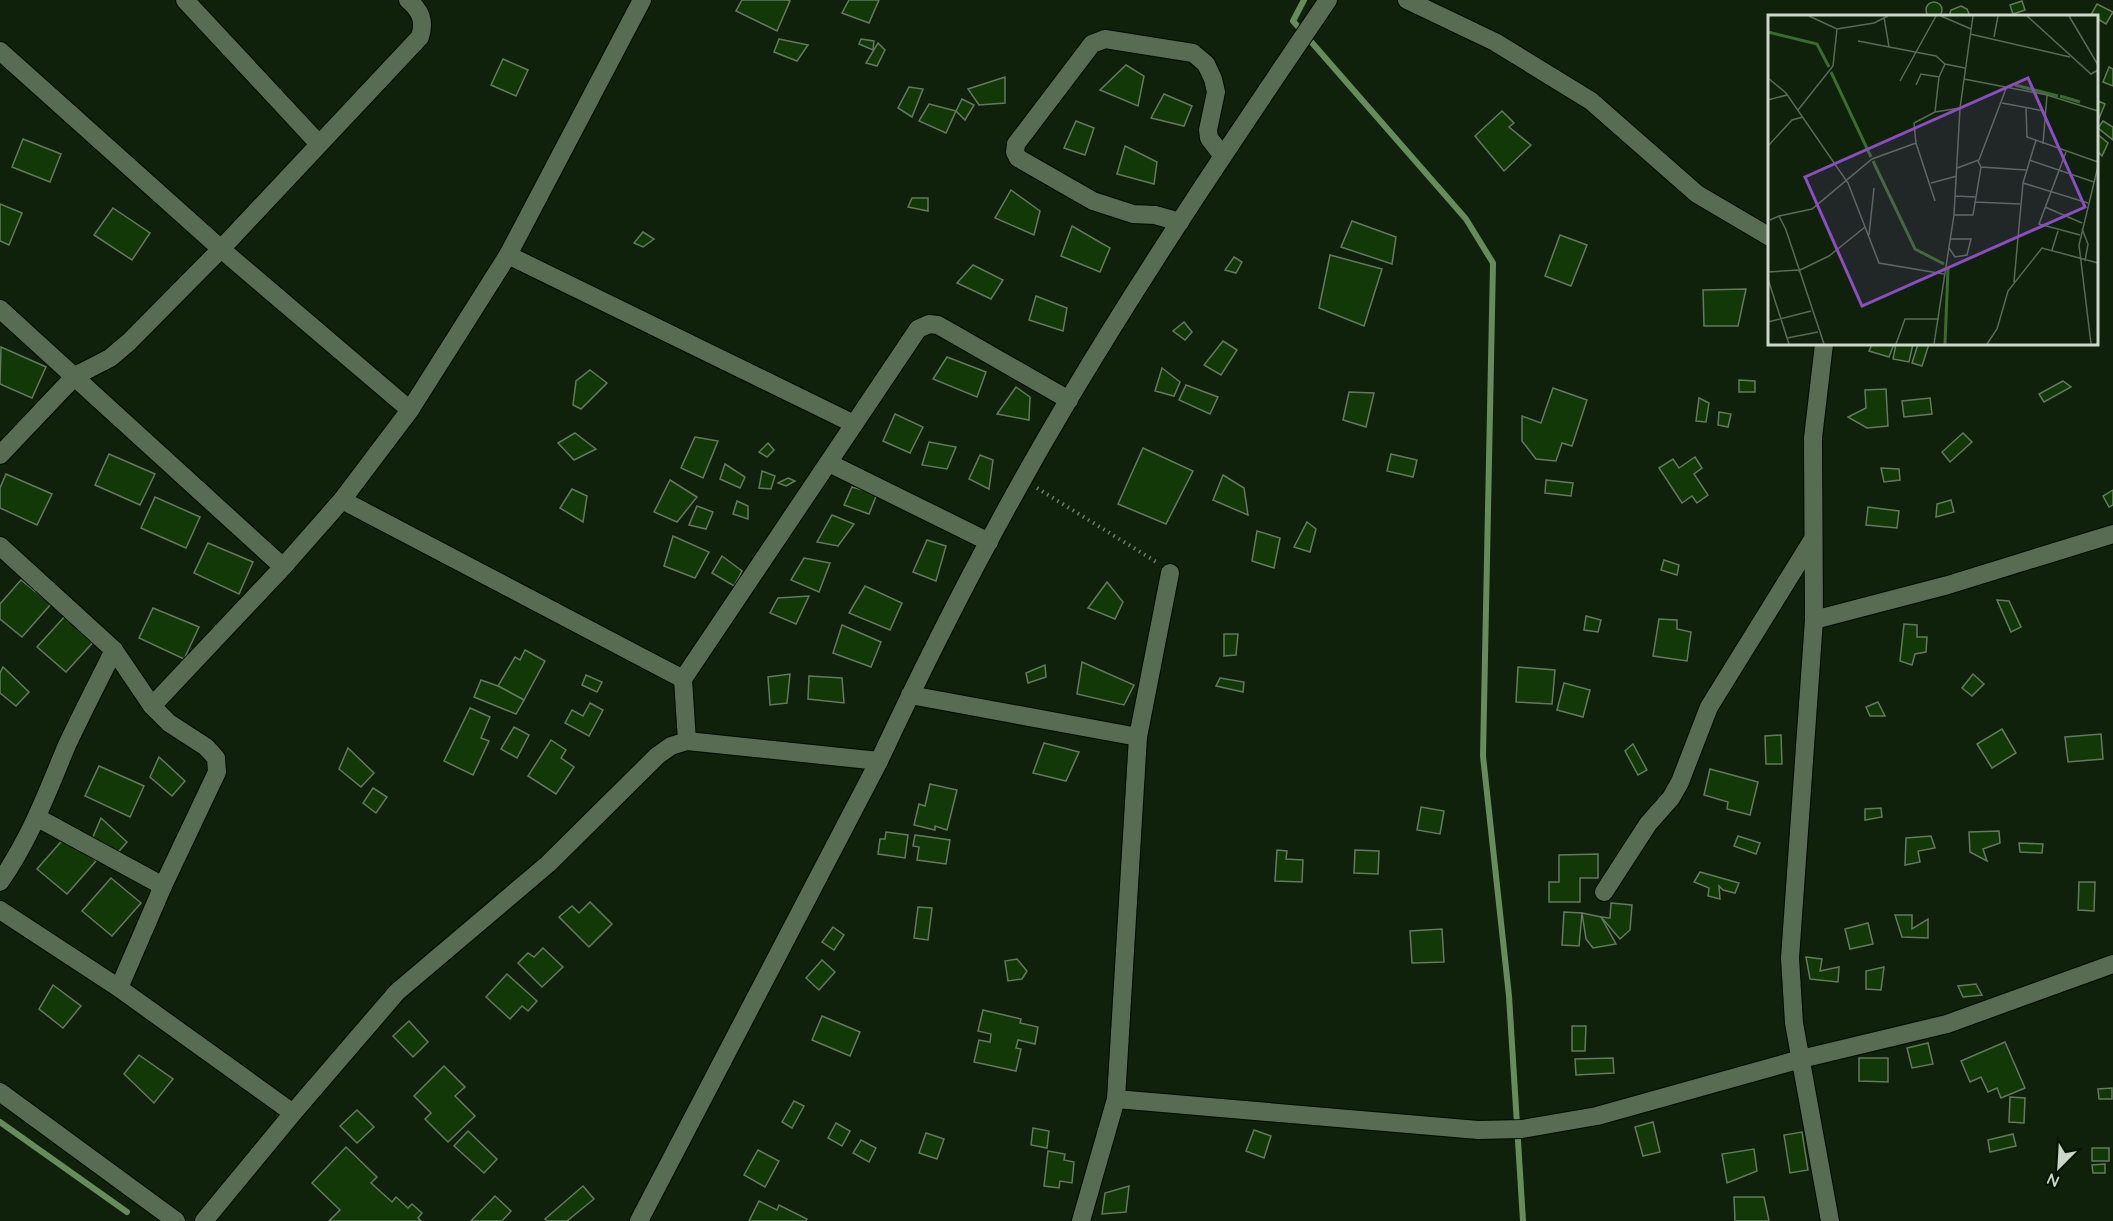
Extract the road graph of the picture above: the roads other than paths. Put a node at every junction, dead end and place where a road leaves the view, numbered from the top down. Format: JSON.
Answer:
{"nodes":[{"id":1,"x":185,"y":0,"type":"edge"},
{"id":2,"x":408,"y":0,"type":"edge"},
{"id":3,"x":642,"y":0,"type":"edge"},
{"id":4,"x":1328,"y":0,"type":"edge"},
{"id":5,"x":1407,"y":0,"type":"edge"},
{"id":6,"x":0,"y":51,"type":"edge"},
{"id":7,"x":319,"y":144,"type":"junction"},
{"id":8,"x":1222,"y":155,"type":"junction"},
{"id":9,"x":1180,"y":222,"type":"junction"},
{"id":10,"x":1768,"y":236,"type":"edge"},
{"id":11,"x":221,"y":249,"type":"junction"},
{"id":12,"x":508,"y":255,"type":"junction"},
{"id":13,"x":0,"y":309,"type":"edge"},
{"id":14,"x":1824,"y":345,"type":"edge"},
{"id":15,"x":75,"y":376,"type":"junction"},
{"id":16,"x":1069,"y":400,"type":"junction"},
{"id":17,"x":410,"y":410,"type":"junction"},
{"id":18,"x":854,"y":424,"type":"junction"},
{"id":19,"x":0,"y":455,"type":"edge"},
{"id":20,"x":829,"y":463,"type":"junction"},
{"id":21,"x":342,"y":500,"type":"junction"},
{"id":22,"x":2113,"y":534,"type":"edge"},
{"id":23,"x":1813,"y":539,"type":"junction"},
{"id":24,"x":989,"y":542,"type":"junction"},
{"id":25,"x":0,"y":546,"type":"edge"},
{"id":26,"x":284,"y":567,"type":"junction"},
{"id":27,"x":1170,"y":573,"type":"road end"},
{"id":28,"x":1814,"y":620,"type":"junction"},
{"id":29,"x":114,"y":650,"type":"junction"},
{"id":30,"x":683,"y":679,"type":"junction"},
{"id":31,"x":910,"y":695,"type":"junction"},
{"id":32,"x":152,"y":706,"type":"junction"},
{"id":33,"x":1138,"y":737,"type":"junction"},
{"id":34,"x":687,"y":741,"type":"junction"},
{"id":35,"x":879,"y":761,"type":"junction"},
{"id":36,"x":38,"y":818,"type":"junction"},
{"id":37,"x":0,"y":882,"type":"edge"},
{"id":38,"x":164,"y":886,"type":"junction"},
{"id":39,"x":1604,"y":892,"type":"dead end"},
{"id":40,"x":0,"y":910,"type":"edge"},
{"id":41,"x":2113,"y":964,"type":"edge"},
{"id":42,"x":119,"y":988,"type":"junction"},
{"id":43,"x":1801,"y":1059,"type":"junction"},
{"id":44,"x":0,"y":1092,"type":"edge"},
{"id":45,"x":1116,"y":1099,"type":"junction"},
{"id":46,"x":293,"y":1113,"type":"junction"},
{"id":47,"x":176,"y":1221,"type":"edge"},
{"id":48,"x":204,"y":1221,"type":"edge"},
{"id":49,"x":639,"y":1221,"type":"edge"},
{"id":50,"x":1081,"y":1221,"type":"edge"},
{"id":51,"x":1830,"y":1221,"type":"edge"}],
"edges":[{"from":1,"to":7,"type":"street"},
{"from":2,"to":7,"type":"street"},
{"from":3,"to":12,"type":"street"},
{"from":4,"to":8,"type":"street"},
{"from":5,"to":10,"type":"street"},
{"from":6,"to":11,"type":"street"},
{"from":7,"to":11,"type":"street"},
{"from":8,"to":9,"type":"street"},
{"from":8,"to":9,"type":"street"},
{"from":9,"to":16,"type":"street"},
{"from":11,"to":15,"type":"street"},
{"from":11,"to":17,"type":"street"},
{"from":12,"to":17,"type":"street"},
{"from":12,"to":18,"type":"street"},
{"from":13,"to":15,"type":"street"},
{"from":14,"to":23,"type":"street"},
{"from":15,"to":19,"type":"street"},
{"from":15,"to":26,"type":"street"},
{"from":16,"to":18,"type":"street"},
{"from":16,"to":24,"type":"street"},
{"from":17,"to":21,"type":"street"},
{"from":18,"to":20,"type":"street"},
{"from":20,"to":24,"type":"street"},
{"from":20,"to":30,"type":"street"},
{"from":21,"to":26,"type":"street"},
{"from":21,"to":30,"type":"street"},
{"from":22,"to":28,"type":"street"},
{"from":23,"to":28,"type":"street"},
{"from":23,"to":39,"type":"street"},
{"from":24,"to":31,"type":"street"},
{"from":25,"to":29,"type":"street"},
{"from":26,"to":32,"type":"street"},
{"from":27,"to":33,"type":"street"},
{"from":28,"to":43,"type":"street"},
{"from":29,"to":32,"type":"street"},
{"from":29,"to":36,"type":"street"},
{"from":30,"to":34,"type":"street"},
{"from":31,"to":33,"type":"street"},
{"from":31,"to":35,"type":"street"},
{"from":32,"to":38,"type":"street"},
{"from":33,"to":45,"type":"street"},
{"from":34,"to":35,"type":"street"},
{"from":34,"to":46,"type":"street"},
{"from":35,"to":49,"type":"street"},
{"from":36,"to":37,"type":"street"},
{"from":36,"to":38,"type":"street"},
{"from":38,"to":42,"type":"street"},
{"from":40,"to":42,"type":"street"},
{"from":41,"to":43,"type":"street"},
{"from":42,"to":46,"type":"street"},
{"from":43,"to":45,"type":"street"},
{"from":43,"to":51,"type":"street"},
{"from":44,"to":47,"type":"street"},
{"from":45,"to":50,"type":"street"},
{"from":46,"to":48,"type":"street"}]}
